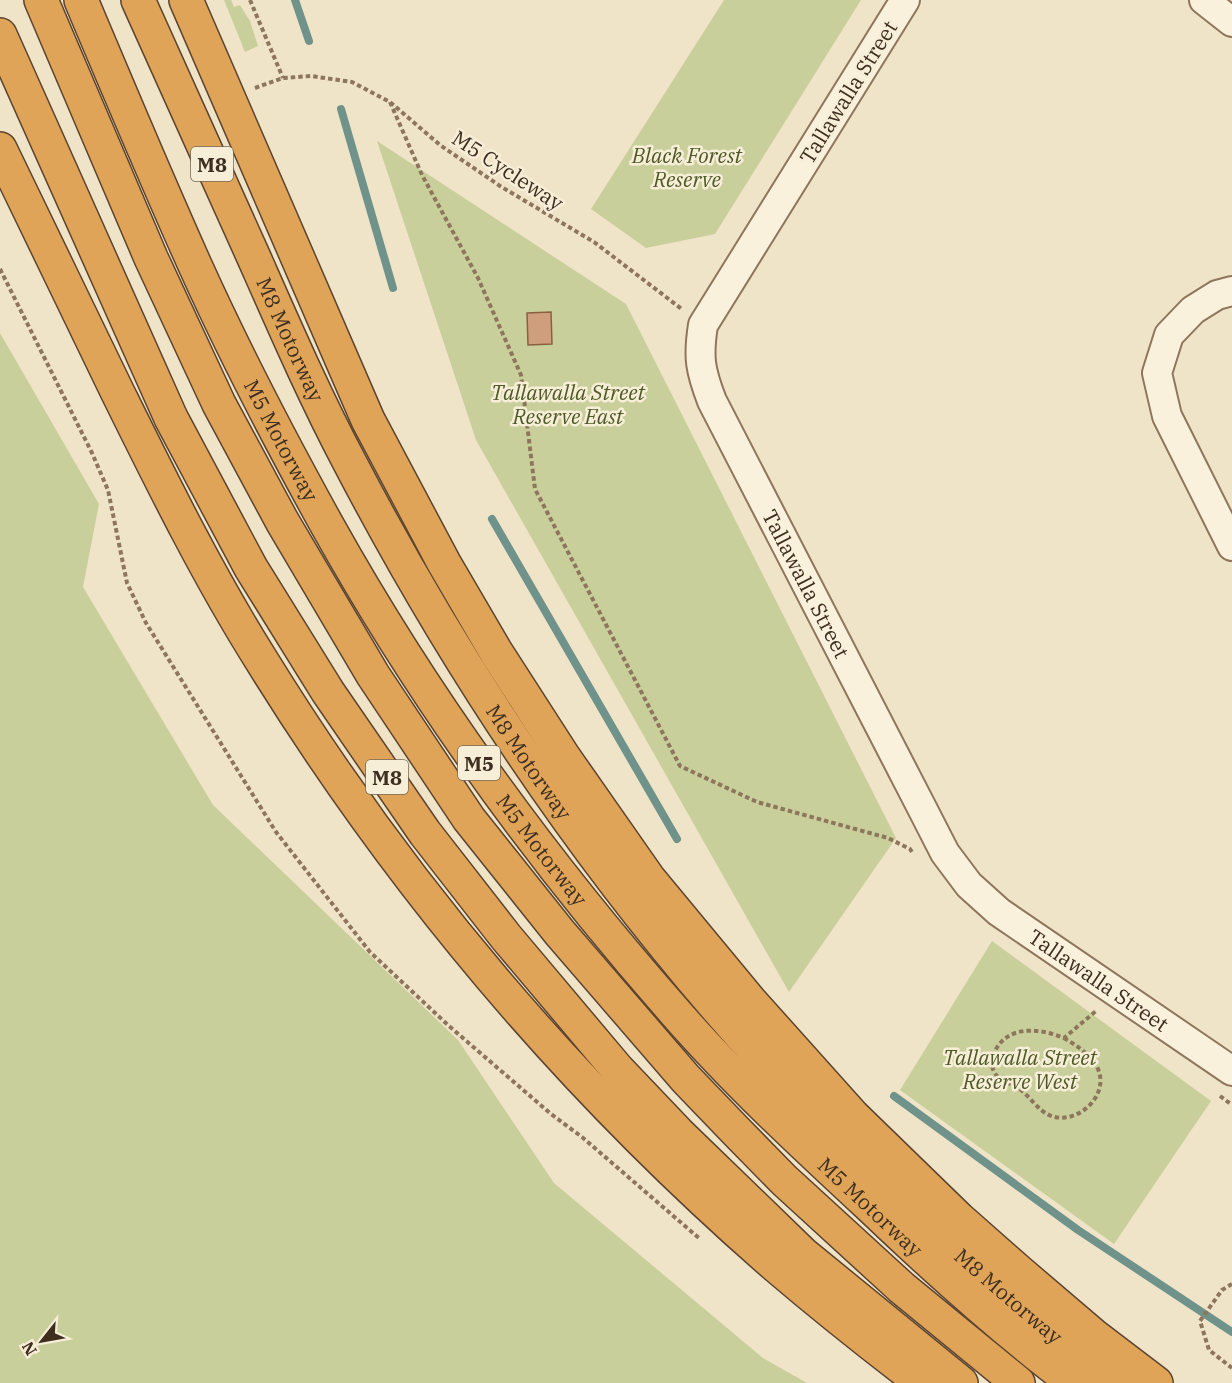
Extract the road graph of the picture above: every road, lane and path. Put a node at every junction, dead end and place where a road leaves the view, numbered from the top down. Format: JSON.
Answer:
{"nodes":[{"id":1,"x":41,"y":0,"type":"edge"},
{"id":2,"x":81,"y":0,"type":"edge"},
{"id":3,"x":138,"y":0,"type":"edge"},
{"id":4,"x":186,"y":0,"type":"edge"},
{"id":5,"x":250,"y":0,"type":"edge"},
{"id":6,"x":905,"y":0,"type":"edge"},
{"id":7,"x":1204,"y":0,"type":"edge"},
{"id":8,"x":1232,"y":22,"type":"edge"},
{"id":9,"x":0,"y":35,"type":"edge"},
{"id":10,"x":284,"y":78,"type":"junction"},
{"id":11,"x":253,"y":89,"type":"dead end"},
{"id":12,"x":390,"y":102,"type":"junction"},
{"id":13,"x":0,"y":149,"type":"edge"},
{"id":14,"x":1232,"y":291,"type":"edge"},
{"id":15,"x":703,"y":325,"type":"junction"},
{"id":16,"x":1232,"y":546,"type":"edge"},
{"id":17,"x":916,"y":857,"type":"dead end"},
{"id":18,"x":1099,"y":1008,"type":"dead end"},
{"id":19,"x":1064,"y":1038,"type":"junction"},
{"id":20,"x":1222,"y":1081,"type":"edge"},
{"id":21,"x":1232,"y":1105,"type":"edge"},
{"id":22,"x":1232,"y":1284,"type":"edge"},
{"id":23,"x":1232,"y":1368,"type":"edge"},
{"id":24,"x":922,"y":1383,"type":"edge"},
{"id":25,"x":961,"y":1383,"type":"edge"},
{"id":26,"x":1018,"y":1383,"type":"edge"},
{"id":27,"x":1074,"y":1383,"type":"edge"},
{"id":28,"x":1116,"y":1383,"type":"edge"},
{"id":29,"x":1156,"y":1383,"type":"edge"}],
"edges":[{"from":1,"to":26,"type":"highway","name":"M5 Motorway","number":"M5"},
{"from":2,"to":27,"type":"highway","name":"M5 Motorway","number":"M5"},
{"from":3,"to":28,"type":"highway","name":"M8 Motorway","number":"M8"},
{"from":4,"to":29,"type":"highway"},
{"from":5,"to":10,"type":"path"},
{"from":6,"to":15,"type":"street","name":"Tallawalla Street"},
{"from":7,"to":8,"type":"street"},
{"from":9,"to":25,"type":"highway","number":"M8"},
{"from":10,"to":11,"type":"path","name":"M5 Cycleway"},
{"from":10,"to":12,"type":"path","name":"M5 Cycleway"},
{"from":12,"to":15,"type":"path","name":"M5 Cycleway"},
{"from":12,"to":17,"type":"path"},
{"from":13,"to":24,"type":"highway"},
{"from":14,"to":16,"type":"street"},
{"from":15,"to":20,"type":"street","name":"Tallawalla Street"},
{"from":18,"to":19,"type":"path"},
{"from":19,"to":19,"type":"path"},
{"from":20,"to":21,"type":"path"},
{"from":22,"to":23,"type":"path"}]}
